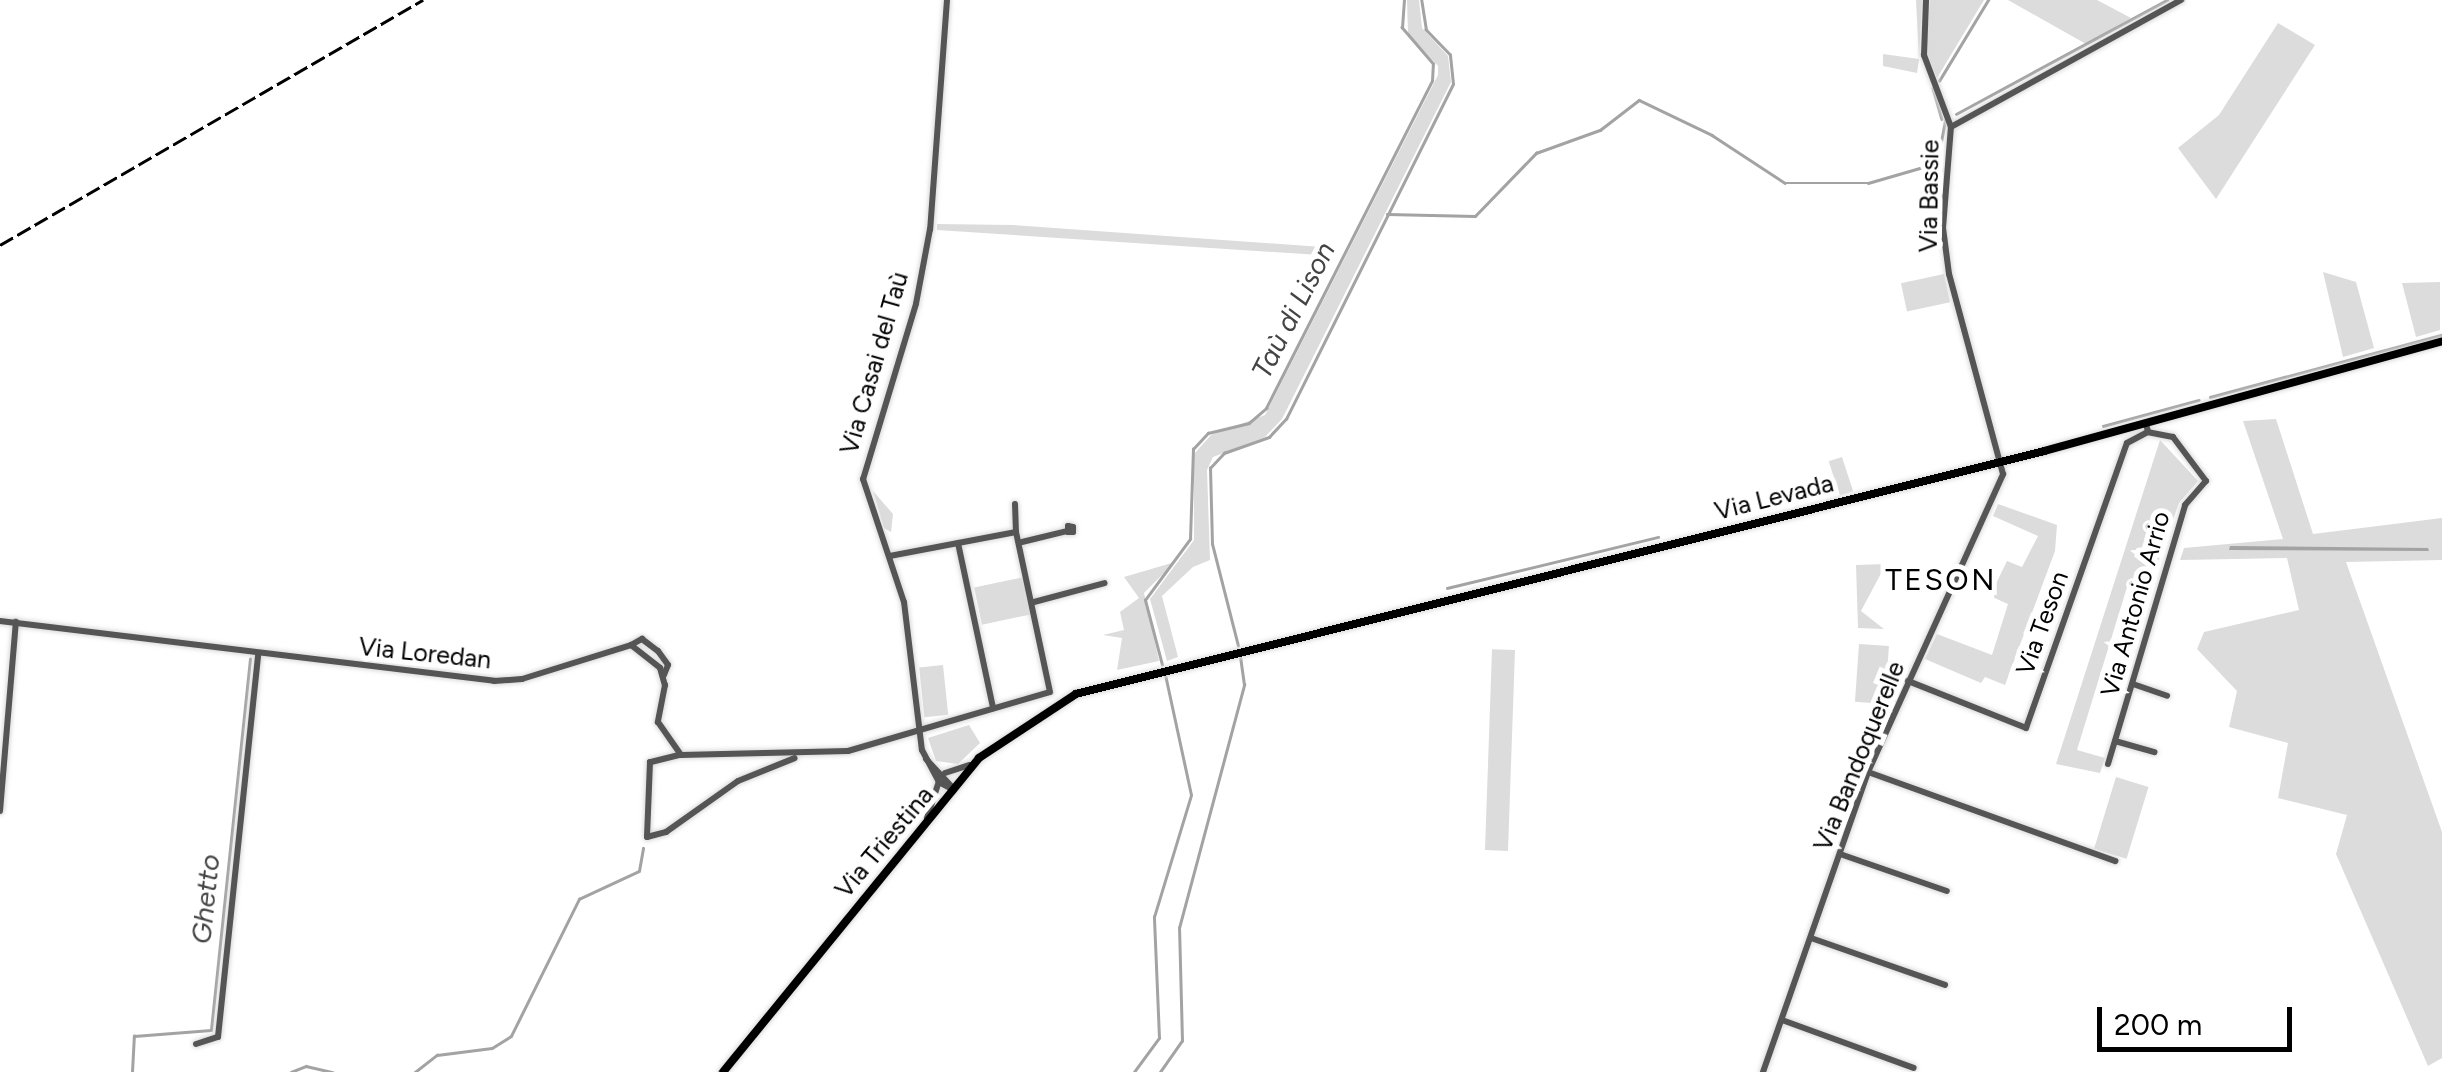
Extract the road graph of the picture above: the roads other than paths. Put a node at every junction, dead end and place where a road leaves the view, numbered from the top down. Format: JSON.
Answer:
{"nodes":[{"id":1,"x":947,"y":0,"type":"edge"},
{"id":2,"x":1926,"y":0,"type":"edge"},
{"id":3,"x":2181,"y":0,"type":"edge"},
{"id":4,"x":1951,"y":127,"type":"junction"},
{"id":5,"x":2442,"y":340,"type":"edge"},
{"id":6,"x":2147,"y":427,"type":"junction"},
{"id":7,"x":2004,"y":461,"type":"junction"},
{"id":8,"x":1014,"y":504,"type":"dead end"},
{"id":9,"x":1067,"y":531,"type":"dead end"},
{"id":10,"x":1016,"y":532,"type":"junction"},
{"id":11,"x":958,"y":542,"type":"junction"},
{"id":12,"x":1022,"y":542,"type":"junction"},
{"id":13,"x":890,"y":556,"type":"junction"},
{"id":14,"x":1106,"y":583,"type":"dead end"},
{"id":15,"x":1034,"y":602,"type":"junction"},
{"id":16,"x":0,"y":621,"type":"edge"},
{"id":17,"x":16,"y":622,"type":"junction"},
{"id":18,"x":258,"y":654,"type":"junction"},
{"id":19,"x":1908,"y":680,"type":"junction"},
{"id":20,"x":1112,"y":682,"type":"joint"},
{"id":21,"x":2132,"y":684,"type":"junction"},
{"id":22,"x":2167,"y":696,"type":"dead end"},
{"id":23,"x":993,"y":708,"type":"junction"},
{"id":24,"x":918,"y":731,"type":"junction"},
{"id":25,"x":2116,"y":741,"type":"junction"},
{"id":26,"x":2154,"y":752,"type":"dead end"},
{"id":27,"x":806,"y":754,"type":"junction"},
{"id":28,"x":680,"y":755,"type":"junction"},
{"id":29,"x":979,"y":758,"type":"junction"},
{"id":30,"x":924,"y":759,"type":"junction"},
{"id":31,"x":2108,"y":764,"type":"dead end"},
{"id":32,"x":1868,"y":772,"type":"junction"},
{"id":33,"x":944,"y":773,"type":"junction"},
{"id":34,"x":938,"y":782,"type":"junction"},
{"id":35,"x":954,"y":790,"type":"junction"},
{"id":36,"x":0,"y":812,"type":"edge"},
{"id":37,"x":922,"y":827,"type":"junction"},
{"id":38,"x":1840,"y":854,"type":"junction"},
{"id":39,"x":2115,"y":861,"type":"dead end"},
{"id":40,"x":1947,"y":892,"type":"dead end"},
{"id":41,"x":1811,"y":938,"type":"junction"},
{"id":42,"x":1945,"y":985,"type":"dead end"},
{"id":43,"x":1782,"y":1020,"type":"junction"},
{"id":44,"x":196,"y":1044,"type":"dead end"},
{"id":45,"x":1914,"y":1068,"type":"dead end"},
{"id":46,"x":724,"y":1072,"type":"edge"},
{"id":47,"x":1763,"y":1072,"type":"edge"}],
"edges":[{"from":1,"to":13,"type":"street","name":"Via Casai del Taù"},
{"from":2,"to":4,"type":"street"},
{"from":3,"to":4,"type":"street","name":"Via Bassie"},
{"from":4,"to":7,"type":"street","name":"Via Bassie"},
{"from":5,"to":6,"type":"main road","name":"Via Levada"},
{"from":6,"to":7,"type":"main road","name":"Via Levada"},
{"from":6,"to":19,"type":"street","name":"Via Teson"},
{"from":6,"to":21,"type":"street","name":"Via Antonio Arrio"},
{"from":7,"to":19,"type":"street","name":"Via Bandoquerelle"},
{"from":7,"to":20,"type":"main road","name":"Via Levada"},
{"from":8,"to":10,"type":"street"},
{"from":9,"to":12,"type":"street"},
{"from":10,"to":11,"type":"street"},
{"from":10,"to":12,"type":"street"},
{"from":11,"to":13,"type":"street"},
{"from":11,"to":23,"type":"street"},
{"from":12,"to":15,"type":"street"},
{"from":13,"to":24,"type":"street","name":"Via Casai del Taù"},
{"from":14,"to":15,"type":"street"},
{"from":15,"to":23,"type":"street"},
{"from":16,"to":17,"type":"street","name":"Via Loredan"},
{"from":17,"to":18,"type":"street","name":"Via Loredan"},
{"from":17,"to":36,"type":"street"},
{"from":18,"to":28,"type":"street","name":"Via Loredan"},
{"from":18,"to":44,"type":"street"},
{"from":19,"to":32,"type":"street","name":"Via Bandoquerelle"},
{"from":20,"to":29,"type":"main road","name":"Via Triestina"},
{"from":21,"to":22,"type":"street"},
{"from":21,"to":25,"type":"street","name":"Via Antonio Arrio"},
{"from":23,"to":24,"type":"street"},
{"from":24,"to":27,"type":"street"},
{"from":24,"to":30,"type":"street","name":"Via Casai del Taù"},
{"from":25,"to":26,"type":"street"},
{"from":25,"to":31,"type":"street","name":"Via Antonio Arrio"},
{"from":27,"to":28,"type":"street"},
{"from":27,"to":28,"type":"street"},
{"from":29,"to":33,"type":"street"},
{"from":29,"to":35,"type":"main road","name":"Via Triestina"},
{"from":30,"to":33,"type":"street"},
{"from":30,"to":34,"type":"street","name":"Via Casai del Taù"},
{"from":32,"to":38,"type":"street","name":"Via Bandoquerelle"},
{"from":32,"to":39,"type":"street"},
{"from":33,"to":35,"type":"street"},
{"from":34,"to":35,"type":"street"},
{"from":34,"to":37,"type":"street"},
{"from":35,"to":37,"type":"main road","name":"Via Triestina"},
{"from":37,"to":46,"type":"main road","name":"Via Triestina"},
{"from":38,"to":40,"type":"street"},
{"from":38,"to":41,"type":"street","name":"Via Bandoquerelle"},
{"from":41,"to":42,"type":"street"},
{"from":41,"to":43,"type":"street","name":"Via Bandoquerelle"},
{"from":43,"to":45,"type":"street"},
{"from":43,"to":47,"type":"street","name":"Via Bandoquerelle"}]}
